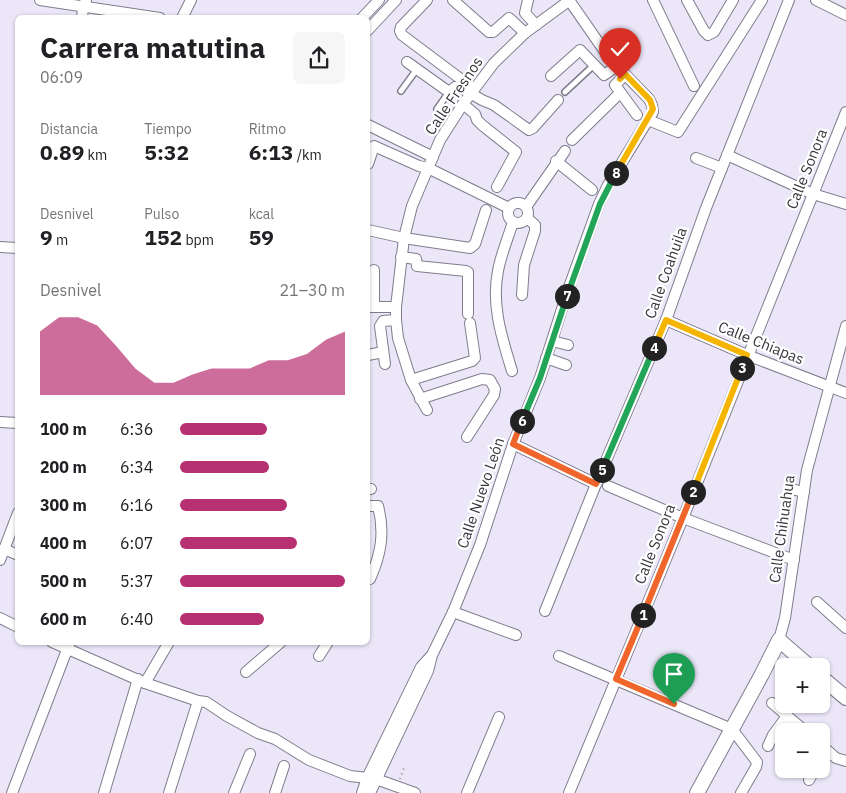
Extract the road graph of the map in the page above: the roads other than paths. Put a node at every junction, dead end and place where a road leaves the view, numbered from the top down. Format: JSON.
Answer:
{"nodes":[{"id":1,"x":40,"y":0,"type":"edge"},
{"id":2,"x":191,"y":0,"type":"edge"},
{"id":3,"x":396,"y":0,"type":"edge"},
{"id":4,"x":427,"y":0,"type":"edge"},
{"id":5,"x":453,"y":0,"type":"edge"},
{"id":6,"x":528,"y":0,"type":"edge"},
{"id":7,"x":570,"y":0,"type":"edge"},
{"id":8,"x":652,"y":0,"type":"edge"},
{"id":9,"x":687,"y":0,"type":"edge"},
{"id":10,"x":733,"y":0,"type":"edge"},
{"id":11,"x":762,"y":0,"type":"edge"},
{"id":12,"x":788,"y":0,"type":"edge"},
{"id":13,"x":816,"y":0,"type":"edge"},
{"id":14,"x":377,"y":1,"type":"edge"},
{"id":15,"x":84,"y":8,"type":"edge"},
{"id":16,"x":137,"y":15,"type":"edge"},
{"id":17,"x":184,"y":15,"type":"edge"},
{"id":18,"x":365,"y":15,"type":"edge"},
{"id":19,"x":846,"y":15,"type":"edge"},
{"id":20,"x":536,"y":25,"type":"junction"},
{"id":21,"x":370,"y":28,"type":"edge"},
{"id":22,"x":525,"y":33,"type":"junction"},
{"id":23,"x":407,"y":62,"type":"dead end"},
{"id":24,"x":594,"y":65,"type":"junction"},
{"id":25,"x":617,"y":66,"type":"junction"},
{"id":26,"x":417,"y":69,"type":"junction"},
{"id":27,"x":625,"y":74,"type":"junction"},
{"id":28,"x":551,"y":76,"type":"dead end"},
{"id":29,"x":694,"y":86,"type":"dead end"},
{"id":30,"x":401,"y":91,"type":"dead end"},
{"id":31,"x":473,"y":91,"type":"junction"},
{"id":32,"x":449,"y":92,"type":"junction"},
{"id":33,"x":620,"y":94,"type":"junction"},
{"id":34,"x":562,"y":96,"type":"joint"},
{"id":35,"x":463,"y":104,"type":"junction"},
{"id":36,"x":437,"y":109,"type":"dead end"},
{"id":37,"x":846,"y":112,"type":"edge"},
{"id":38,"x":637,"y":115,"type":"dead end"},
{"id":39,"x":648,"y":120,"type":"junction"},
{"id":40,"x":370,"y":126,"type":"edge"},
{"id":41,"x":572,"y":140,"type":"dead end"},
{"id":42,"x":565,"y":151,"type":"dead end"},
{"id":43,"x":727,"y":156,"type":"junction"},
{"id":44,"x":433,"y":157,"type":"junction"},
{"id":45,"x":370,"y":158,"type":"edge"},
{"id":46,"x":696,"y":158,"type":"dead end"},
{"id":47,"x":556,"y":161,"type":"junction"},
{"id":48,"x":428,"y":168,"type":"junction"},
{"id":49,"x":722,"y":168,"type":"junction"},
{"id":50,"x":497,"y":187,"type":"dead end"},
{"id":51,"x":592,"y":190,"type":"dead end"},
{"id":52,"x":813,"y":194,"type":"junction"},
{"id":53,"x":846,"y":204,"type":"edge"},
{"id":54,"x":526,"y":207,"type":"junction"},
{"id":55,"x":509,"y":208,"type":"junction"},
{"id":56,"x":486,"y":210,"type":"dead end"},
{"id":57,"x":527,"y":218,"type":"junction"},
{"id":58,"x":513,"y":222,"type":"junction"},
{"id":59,"x":370,"y":230,"type":"edge"},
{"id":60,"x":404,"y":238,"type":"junction"},
{"id":61,"x":0,"y":246,"type":"edge"},
{"id":62,"x":15,"y":248,"type":"edge"},
{"id":63,"x":401,"y":257,"type":"junction"},
{"id":64,"x":374,"y":270,"type":"dead end"},
{"id":65,"x":522,"y":295,"type":"dead end"},
{"id":66,"x":371,"y":307,"type":"edge"},
{"id":67,"x":396,"y":307,"type":"junction"},
{"id":68,"x":396,"y":320,"type":"junction"},
{"id":69,"x":666,"y":320,"type":"junction"},
{"id":70,"x":846,"y":326,"type":"edge"},
{"id":71,"x":552,"y":341,"type":"junction"},
{"id":72,"x":568,"y":345,"type":"dead end"},
{"id":73,"x":383,"y":352,"type":"junction"},
{"id":74,"x":370,"y":354,"type":"edge"},
{"id":75,"x":747,"y":355,"type":"junction"},
{"id":76,"x":546,"y":358,"type":"junction"},
{"id":77,"x":385,"y":364,"type":"dead end"},
{"id":78,"x":566,"y":366,"type":"dead end"},
{"id":79,"x":512,"y":371,"type":"dead end"},
{"id":80,"x":411,"y":380,"type":"junction"},
{"id":81,"x":831,"y":386,"type":"junction"},
{"id":82,"x":846,"y":393,"type":"edge"},
{"id":83,"x":420,"y":399,"type":"junction"},
{"id":84,"x":427,"y":410,"type":"dead end"},
{"id":85,"x":0,"y":422,"type":"edge"},
{"id":86,"x":15,"y":423,"type":"edge"},
{"id":87,"x":467,"y":437,"type":"dead end"},
{"id":88,"x":513,"y":444,"type":"junction"},
{"id":89,"x":596,"y":484,"type":"junction"},
{"id":90,"x":608,"y":486,"type":"dead end"},
{"id":91,"x":791,"y":489,"type":"dead end"},
{"id":92,"x":804,"y":492,"type":"junction"},
{"id":93,"x":370,"y":506,"type":"edge"},
{"id":94,"x":683,"y":518,"type":"junction"},
{"id":95,"x":15,"y":521,"type":"edge"},
{"id":96,"x":4,"y":550,"type":"junction"},
{"id":97,"x":15,"y":554,"type":"edge"},
{"id":98,"x":0,"y":560,"type":"edge"},
{"id":99,"x":794,"y":560,"type":"junction"},
{"id":100,"x":370,"y":579,"type":"dead end"},
{"id":101,"x":817,"y":602,"type":"dead end"},
{"id":102,"x":545,"y":611,"type":"dead end"},
{"id":103,"x":453,"y":612,"type":"junction"},
{"id":104,"x":0,"y":618,"type":"edge"},
{"id":105,"x":15,"y":625,"type":"edge"},
{"id":106,"x":846,"y":628,"type":"edge"},
{"id":107,"x":516,"y":635,"type":"dead end"},
{"id":108,"x":779,"y":640,"type":"junction"},
{"id":109,"x":167,"y":645,"type":"edge"},
{"id":110,"x":278,"y":645,"type":"edge"},
{"id":111,"x":326,"y":645,"type":"edge"},
{"id":112,"x":69,"y":646,"type":"edge"},
{"id":113,"x":319,"y":656,"type":"dead end"},
{"id":114,"x":559,"y":656,"type":"dead end"},
{"id":115,"x":800,"y":658,"type":"edge"},
{"id":116,"x":246,"y":672,"type":"dead end"},
{"id":117,"x":616,"y":679,"type":"junction"},
{"id":118,"x":142,"y":681,"type":"junction"},
{"id":119,"x":830,"y":685,"type":"edge"},
{"id":120,"x":846,"y":698,"type":"edge"},
{"id":121,"x":198,"y":701,"type":"junction"},
{"id":122,"x":772,"y":703,"type":"dead end"},
{"id":123,"x":787,"y":716,"type":"junction"},
{"id":124,"x":499,"y":717,"type":"dead end"},
{"id":125,"x":795,"y":723,"type":"edge"},
{"id":126,"x":732,"y":729,"type":"junction"},
{"id":127,"x":768,"y":746,"type":"dead end"},
{"id":128,"x":830,"y":753,"type":"edge"},
{"id":129,"x":250,"y":754,"type":"dead end"},
{"id":130,"x":846,"y":761,"type":"edge"},
{"id":131,"x":284,"y":766,"type":"dead end"},
{"id":132,"x":372,"y":778,"type":"junction"},
{"id":133,"x":12,"y":793,"type":"edge"},
{"id":134,"x":104,"y":793,"type":"edge"},
{"id":135,"x":169,"y":793,"type":"edge"},
{"id":136,"x":234,"y":793,"type":"edge"},
{"id":137,"x":275,"y":793,"type":"edge"},
{"id":138,"x":362,"y":793,"type":"edge"},
{"id":139,"x":370,"y":793,"type":"edge"},
{"id":140,"x":415,"y":793,"type":"edge"},
{"id":141,"x":467,"y":793,"type":"edge"},
{"id":142,"x":569,"y":793,"type":"edge"},
{"id":143,"x":697,"y":793,"type":"edge"},
{"id":144,"x":742,"y":793,"type":"edge"}],
"edges":[{"from":1,"to":15,"type":"street"},
{"from":2,"to":17,"type":"street"},
{"from":3,"to":21,"type":"street"},
{"from":4,"to":31,"type":"street"},
{"from":5,"to":22,"type":"street"},
{"from":6,"to":20,"type":"street"},
{"from":7,"to":20,"type":"street","name":"Calle Fresnos"},
{"from":7,"to":25,"type":"street"},
{"from":8,"to":29,"type":"street"},
{"from":9,"to":10,"type":"street"},
{"from":11,"to":39,"type":"street"},
{"from":12,"to":43,"type":"street","name":"Calle Coahuila"},
{"from":13,"to":19,"type":"street"},
{"from":14,"to":18,"type":"street"},
{"from":15,"to":16,"type":"street"},
{"from":20,"to":22,"type":"street","name":"Calle Fresnos"},
{"from":22,"to":31,"type":"street","name":"Calle Fresnos"},
{"from":23,"to":26,"type":"street"},
{"from":24,"to":25,"type":"street"},
{"from":24,"to":28,"type":"street"},
{"from":24,"to":34,"type":"lane"},
{"from":25,"to":27,"type":"street"},
{"from":26,"to":30,"type":"lane"},
{"from":26,"to":32,"type":"street"},
{"from":27,"to":33,"type":"street"},
{"from":27,"to":39,"type":"street"},
{"from":31,"to":32,"type":"street"},
{"from":31,"to":34,"type":"street"},
{"from":31,"to":35,"type":"street","name":"Calle Fresnos"},
{"from":32,"to":36,"type":"lane"},
{"from":33,"to":38,"type":"street"},
{"from":33,"to":41,"type":"street"},
{"from":35,"to":44,"type":"street","name":"Calle Fresnos"},
{"from":35,"to":50,"type":"street"},
{"from":37,"to":52,"type":"street","name":"Calle Sonora"},
{"from":39,"to":71,"type":"street","name":"Calle Nuevo León"},
{"from":40,"to":44,"type":"street"},
{"from":42,"to":47,"type":"street"},
{"from":43,"to":49,"type":"street","name":"Calle Coahuila"},
{"from":43,"to":52,"type":"street"},
{"from":44,"to":48,"type":"street","name":"Calle Fresnos"},
{"from":45,"to":48,"type":"street"},
{"from":46,"to":49,"type":"street"},
{"from":47,"to":51,"type":"street"},
{"from":47,"to":54,"type":"street"},
{"from":48,"to":55,"type":"street"},
{"from":48,"to":60,"type":"street","name":"Calle Fresnos"},
{"from":49,"to":69,"type":"street","name":"Calle Coahuila"},
{"from":52,"to":53,"type":"street"},
{"from":52,"to":75,"type":"street","name":"Calle Sonora"},
{"from":54,"to":55,"type":"street"},
{"from":54,"to":57,"type":"street"},
{"from":55,"to":58,"type":"street"},
{"from":56,"to":60,"type":"street"},
{"from":57,"to":58,"type":"street"},
{"from":57,"to":65,"type":"street"},
{"from":58,"to":79,"type":"street"},
{"from":59,"to":60,"type":"street"},
{"from":60,"to":63,"type":"street","name":"Calle Fresnos"},
{"from":61,"to":62,"type":"street"},
{"from":63,"to":67,"type":"street","name":"Calle Fresnos"},
{"from":63,"to":80,"type":"street"},
{"from":64,"to":66,"type":"street"},
{"from":66,"to":67,"type":"street"},
{"from":67,"to":68,"type":"street","name":"Calle Fresnos"},
{"from":68,"to":73,"type":"street"},
{"from":68,"to":80,"type":"street","name":"Calle Fresnos"},
{"from":69,"to":75,"type":"street","name":"Calle Chiapas"},
{"from":69,"to":89,"type":"street","name":"Calle Coahuila"},
{"from":70,"to":81,"type":"street","name":"Calle Chihuahua"},
{"from":71,"to":72,"type":"street"},
{"from":71,"to":76,"type":"street","name":"Calle Nuevo León"},
{"from":73,"to":74,"type":"street"},
{"from":73,"to":77,"type":"street"},
{"from":75,"to":81,"type":"street","name":"Calle Chiapas"},
{"from":75,"to":94,"type":"street","name":"Calle Sonora"},
{"from":76,"to":78,"type":"street"},
{"from":76,"to":88,"type":"street","name":"Calle Nuevo León"},
{"from":80,"to":83,"type":"street","name":"Calle Fresnos"},
{"from":81,"to":82,"type":"street","name":"Calle Chiapas"},
{"from":81,"to":92,"type":"street","name":"Calle Chihuahua"},
{"from":83,"to":84,"type":"street","name":"Calle Fresnos"},
{"from":83,"to":87,"type":"street"},
{"from":85,"to":86,"type":"street"},
{"from":88,"to":89,"type":"street"},
{"from":88,"to":103,"type":"street","name":"Calle Nuevo León"},
{"from":89,"to":102,"type":"street","name":"Calle Coahuila"},
{"from":90,"to":94,"type":"street"},
{"from":91,"to":92,"type":"street"},
{"from":92,"to":99,"type":"street","name":"Calle Chihuahua"},
{"from":93,"to":100,"type":"street"},
{"from":94,"to":99,"type":"street"},
{"from":94,"to":117,"type":"street","name":"Calle Sonora"},
{"from":95,"to":96,"type":"street"},
{"from":96,"to":97,"type":"street"},
{"from":96,"to":98,"type":"street"},
{"from":99,"to":108,"type":"street","name":"Calle Chihuahua"},
{"from":101,"to":106,"type":"street"},
{"from":103,"to":107,"type":"street"},
{"from":103,"to":132,"type":"street","name":"Calle Nuevo León"},
{"from":104,"to":105,"type":"street"},
{"from":108,"to":115,"type":"street"},
{"from":108,"to":126,"type":"street","name":"Calle Chihuahua"},
{"from":109,"to":118,"type":"street"},
{"from":110,"to":116,"type":"street"},
{"from":111,"to":113,"type":"street"},
{"from":112,"to":118,"type":"street"},
{"from":112,"to":133,"type":"street"},
{"from":114,"to":117,"type":"street"},
{"from":117,"to":126,"type":"street"},
{"from":117,"to":142,"type":"street","name":"Calle Sonora"},
{"from":118,"to":121,"type":"street"},
{"from":118,"to":134,"type":"street"},
{"from":119,"to":120,"type":"street"},
{"from":121,"to":132,"type":"street"},
{"from":121,"to":135,"type":"street"},
{"from":122,"to":123,"type":"street"},
{"from":123,"to":125,"type":"street"},
{"from":123,"to":127,"type":"street"},
{"from":124,"to":141,"type":"street"},
{"from":126,"to":143,"type":"street","name":"Calle Chihuahua"},
{"from":126,"to":144,"type":"street"},
{"from":128,"to":130,"type":"street"},
{"from":129,"to":136,"type":"street"},
{"from":131,"to":137,"type":"street"},
{"from":132,"to":138,"type":"street","name":"Calle Nuevo León"},
{"from":132,"to":139,"type":"street","name":"Calle Nuevo León"},
{"from":132,"to":140,"type":"street"}]}
